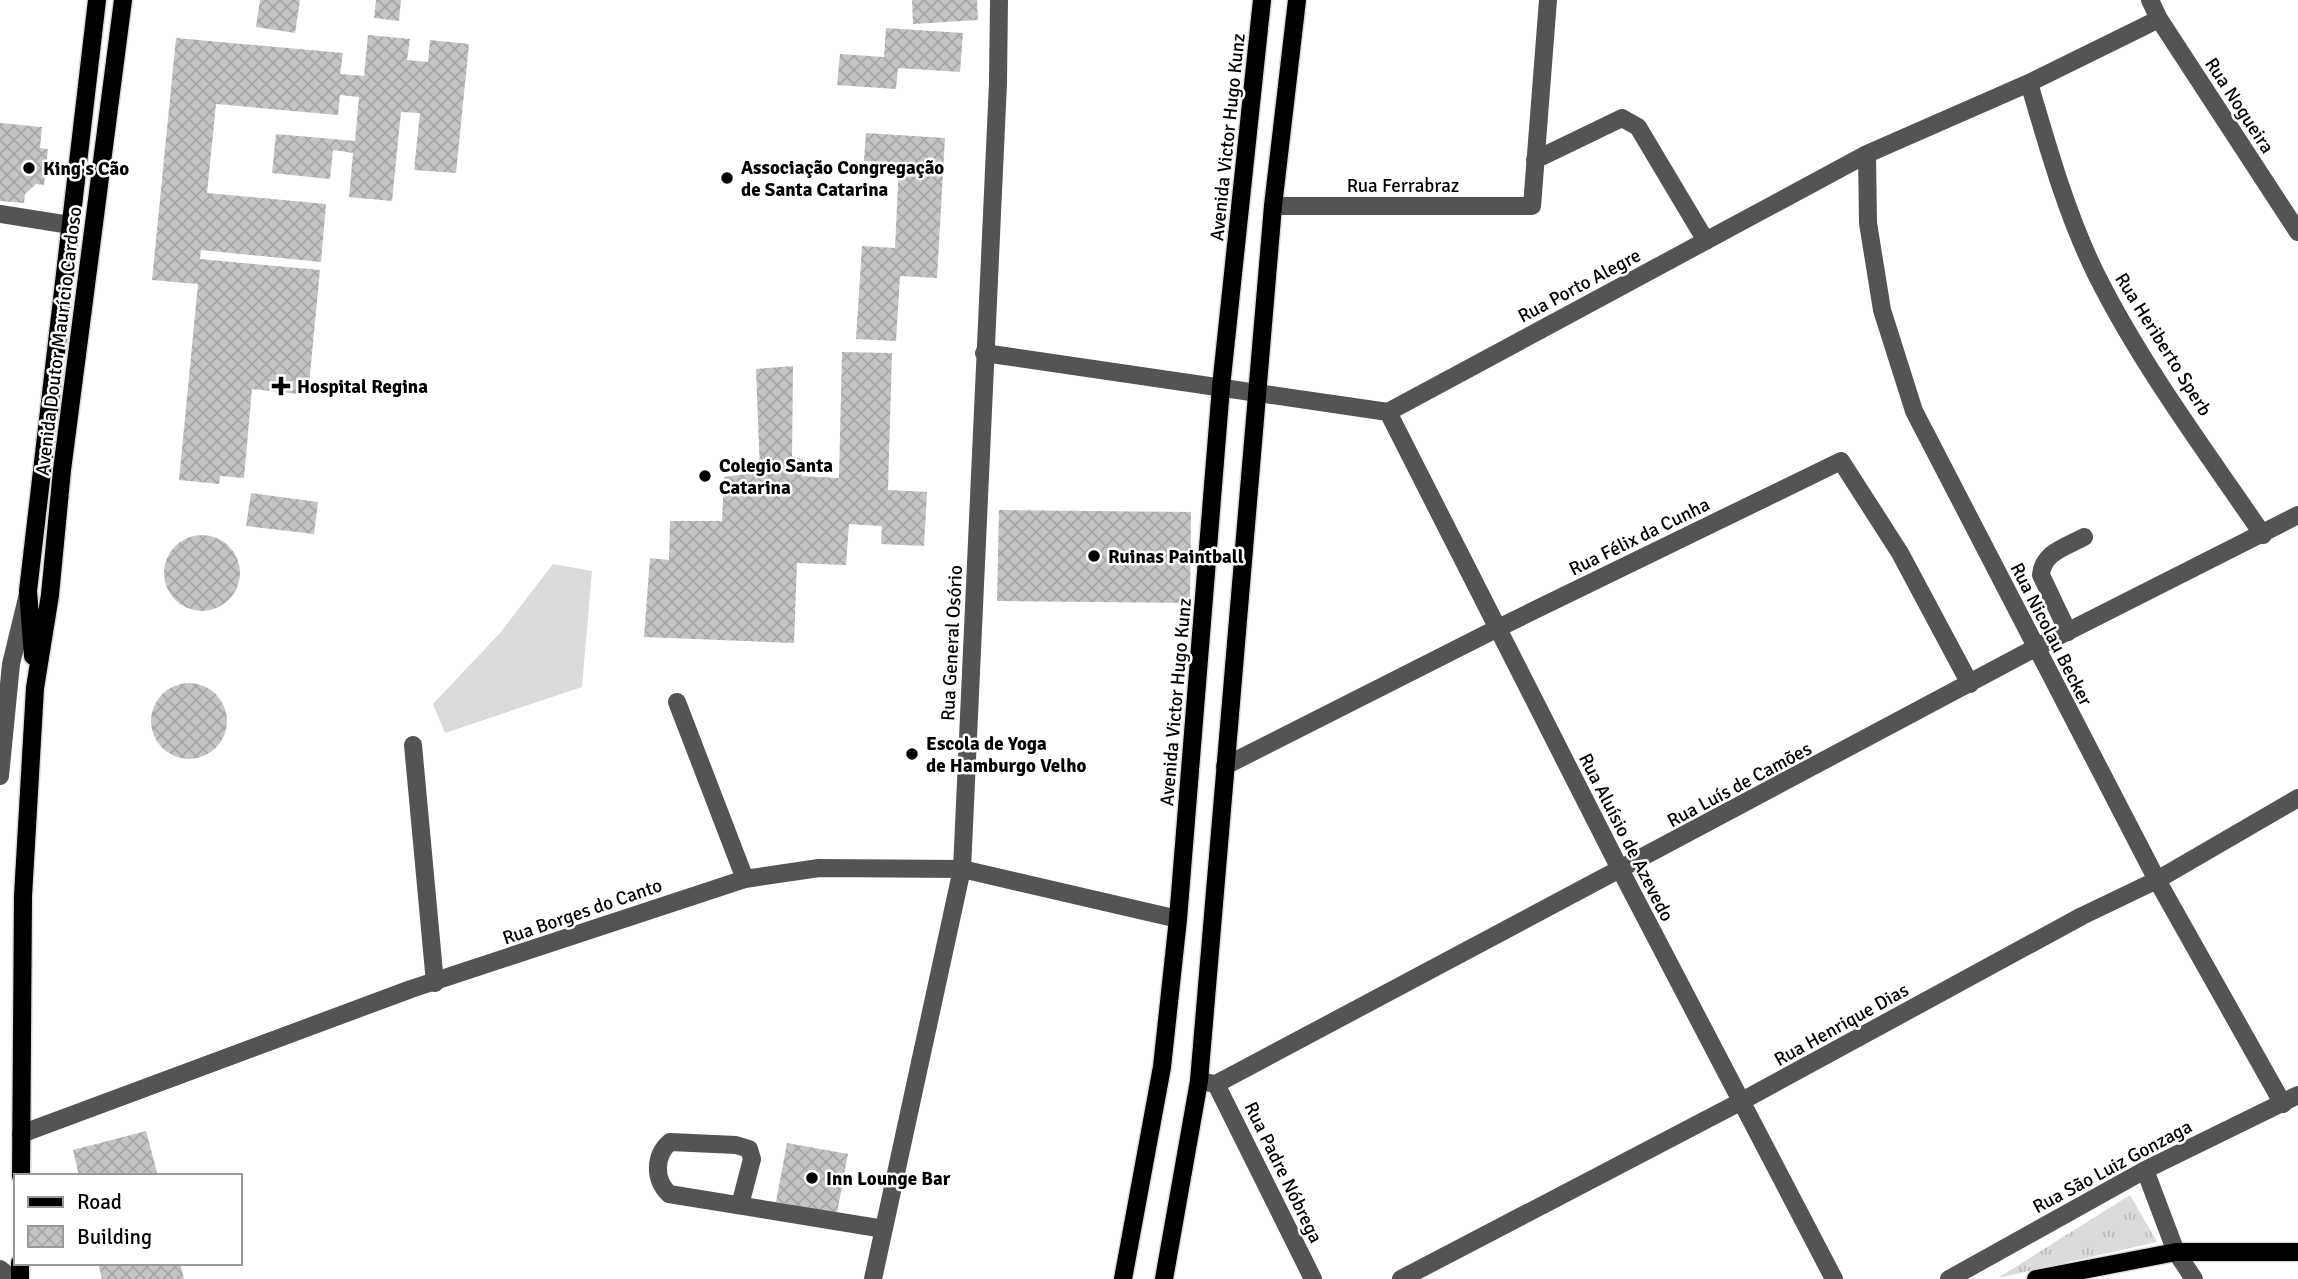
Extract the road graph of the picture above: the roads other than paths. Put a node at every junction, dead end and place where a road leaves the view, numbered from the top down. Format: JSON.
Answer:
{"nodes":[{"id":1,"x":999,"y":0,"type":"edge"},
{"id":2,"x":1262,"y":0,"type":"edge"},
{"id":3,"x":1297,"y":0,"type":"edge"},
{"id":4,"x":1548,"y":0,"type":"edge"},
{"id":5,"x":2150,"y":0,"type":"edge"},
{"id":6,"x":96,"y":3,"type":"edge"},
{"id":7,"x":122,"y":5,"type":"edge"},
{"id":8,"x":2159,"y":19,"type":"junction"},
{"id":9,"x":2029,"y":83,"type":"junction"},
{"id":10,"x":86,"y":93,"type":"junction"},
{"id":11,"x":112,"y":96,"type":"junction"},
{"id":12,"x":1867,"y":154,"type":"junction"},
{"id":13,"x":1535,"y":160,"type":"junction"},
{"id":14,"x":74,"y":195,"type":"junction"},
{"id":15,"x":98,"y":197,"type":"junction"},
{"id":16,"x":1273,"y":206,"type":"junction"},
{"id":17,"x":0,"y":214,"type":"edge"},
{"id":18,"x":70,"y":225,"type":"junction"},
{"id":19,"x":2298,"y":232,"type":"edge"},
{"id":20,"x":1706,"y":241,"type":"junction"},
{"id":21,"x":66,"y":262,"type":"junction"},
{"id":22,"x":88,"y":266,"type":"junction"},
{"id":23,"x":984,"y":353,"type":"junction"},
{"id":24,"x":54,"y":365,"type":"junction"},
{"id":25,"x":75,"y":368,"type":"junction"},
{"id":26,"x":1221,"y":387,"type":"junction"},
{"id":27,"x":1259,"y":393,"type":"junction"},
{"id":28,"x":1388,"y":412,"type":"junction"},
{"id":29,"x":41,"y":468,"type":"junction"},
{"id":30,"x":62,"y":470,"type":"junction"},
{"id":31,"x":2298,"y":515,"type":"edge"},
{"id":32,"x":2263,"y":535,"type":"junction"},
{"id":33,"x":2084,"y":537,"type":"dead end"},
{"id":34,"x":29,"y":591,"type":"junction"},
{"id":35,"x":1496,"y":629,"type":"junction"},
{"id":36,"x":2068,"y":632,"type":"junction"},
{"id":37,"x":2035,"y":648,"type":"junction"},
{"id":38,"x":1970,"y":684,"type":"junction"},
{"id":39,"x":35,"y":688,"type":"junction"},
{"id":40,"x":677,"y":702,"type":"dead end"},
{"id":41,"x":413,"y":745,"type":"dead end"},
{"id":42,"x":1225,"y":766,"type":"junction"},
{"id":43,"x":0,"y":776,"type":"edge"},
{"id":44,"x":2298,"y":799,"type":"edge"},
{"id":45,"x":962,"y":869,"type":"junction"},
{"id":46,"x":1621,"y":871,"type":"junction"},
{"id":47,"x":745,"y":879,"type":"junction"},
{"id":48,"x":2157,"y":880,"type":"junction"},
{"id":49,"x":1178,"y":919,"type":"junction"},
{"id":50,"x":435,"y":983,"type":"junction"},
{"id":51,"x":1208,"y":1083,"type":"junction"},
{"id":52,"x":2290,"y":1100,"type":"edge"},
{"id":53,"x":1740,"y":1102,"type":"junction"},
{"id":54,"x":21,"y":1134,"type":"junction"},
{"id":55,"x":2145,"y":1170,"type":"junction"},
{"id":56,"x":21,"y":1174,"type":"edge"},
{"id":57,"x":740,"y":1206,"type":"junction"},
{"id":58,"x":884,"y":1229,"type":"junction"},
{"id":59,"x":2176,"y":1252,"type":"junction"},
{"id":60,"x":2298,"y":1252,"type":"edge"},
{"id":61,"x":0,"y":1269,"type":"edge"},
{"id":62,"x":12,"y":1279,"type":"edge"},
{"id":63,"x":873,"y":1279,"type":"edge"},
{"id":64,"x":1122,"y":1279,"type":"edge"},
{"id":65,"x":1164,"y":1279,"type":"edge"},
{"id":66,"x":1313,"y":1279,"type":"edge"},
{"id":67,"x":1401,"y":1279,"type":"edge"},
{"id":68,"x":1834,"y":1279,"type":"edge"},
{"id":69,"x":1949,"y":1279,"type":"edge"},
{"id":70,"x":2036,"y":1279,"type":"edge"},
{"id":71,"x":2194,"y":1279,"type":"edge"}],
"edges":[{"from":1,"to":23,"type":"street","name":"Rua General Osório"},
{"from":2,"to":26,"type":"main road","name":"Avenida Victor Hugo Kunz"},
{"from":3,"to":16,"type":"main road"},
{"from":4,"to":13,"type":"street"},
{"from":5,"to":8,"type":"street","name":"Rua Nogueira"},
{"from":6,"to":7,"type":"main road"},
{"from":6,"to":10,"type":"main road","name":"Avenida Doutor Maurício Cardoso"},
{"from":7,"to":11,"type":"main road","name":"Avenida Doutor Maurício Cardoso"},
{"from":8,"to":9,"type":"street","name":"Rua Porto Alegre"},
{"from":8,"to":19,"type":"street","name":"Rua Nogueira"},
{"from":9,"to":12,"type":"street","name":"Rua Porto Alegre"},
{"from":9,"to":32,"type":"street","name":"Rua Heriberto Sperb"},
{"from":10,"to":11,"type":"main road"},
{"from":10,"to":14,"type":"main road","name":"Avenida Doutor Maurício Cardoso"},
{"from":11,"to":15,"type":"main road","name":"Avenida Doutor Maurício Cardoso"},
{"from":12,"to":20,"type":"street","name":"Rua Porto Alegre"},
{"from":12,"to":37,"type":"street","name":"Rua Nicolau Becker"},
{"from":13,"to":16,"type":"street","name":"Rua Ferrabraz"},
{"from":13,"to":20,"type":"street"},
{"from":14,"to":15,"type":"main road"},
{"from":14,"to":18,"type":"main road","name":"Avenida Doutor Maurício Cardoso"},
{"from":15,"to":22,"type":"main road","name":"Avenida Doutor Maurício Cardoso"},
{"from":16,"to":27,"type":"main road"},
{"from":17,"to":18,"type":"street"},
{"from":18,"to":21,"type":"main road","name":"Avenida Doutor Maurício Cardoso"},
{"from":20,"to":28,"type":"street","name":"Rua Porto Alegre"},
{"from":21,"to":22,"type":"street"},
{"from":21,"to":24,"type":"main road","name":"Avenida Doutor Maurício Cardoso"},
{"from":22,"to":25,"type":"main road","name":"Avenida Doutor Maurício Cardoso"},
{"from":23,"to":26,"type":"street"},
{"from":23,"to":45,"type":"street","name":"Rua General Osório"},
{"from":24,"to":25,"type":"street"},
{"from":24,"to":29,"type":"main road","name":"Avenida Doutor Maurício Cardoso"},
{"from":25,"to":30,"type":"main road","name":"Avenida Doutor Maurício Cardoso"},
{"from":26,"to":27,"type":"street"},
{"from":26,"to":49,"type":"main road","name":"Avenida Victor Hugo Kunz"},
{"from":27,"to":28,"type":"street"},
{"from":27,"to":42,"type":"main road"},
{"from":28,"to":35,"type":"street","name":"Rua Aluísio de Azevedo"},
{"from":29,"to":30,"type":"main road"},
{"from":29,"to":34,"type":"main road","name":"Avenida Doutor Maurício Cardoso"},
{"from":30,"to":39,"type":"main road","name":"Avenida Doutor Maurício Cardoso"},
{"from":31,"to":32,"type":"street","name":"Rua Luís de Camões"},
{"from":32,"to":36,"type":"street","name":"Rua Luís de Camões"},
{"from":33,"to":36,"type":"street"},
{"from":34,"to":39,"type":"main road","name":"Avenida Doutor Maurício Cardoso"},
{"from":34,"to":43,"type":"street"},
{"from":35,"to":38,"type":"street","name":"Rua Félix da Cunha"},
{"from":35,"to":42,"type":"street","name":"Rua Félix da Cunha"},
{"from":35,"to":46,"type":"street","name":"Rua Aluísio de Azevedo"},
{"from":36,"to":37,"type":"street","name":"Rua Luís de Camões"},
{"from":37,"to":38,"type":"street","name":"Rua Luís de Camões"},
{"from":37,"to":48,"type":"street","name":"Rua Nicolau Becker"},
{"from":38,"to":46,"type":"street","name":"Rua Luís de Camões"},
{"from":39,"to":54,"type":"main road","name":"Avenida Doutor Maurício Cardoso"},
{"from":40,"to":47,"type":"street"},
{"from":41,"to":50,"type":"street"},
{"from":42,"to":51,"type":"main road"},
{"from":44,"to":48,"type":"street","name":"Rua Henrique Dias"},
{"from":45,"to":47,"type":"street","name":"Rua Borges do Canto"},
{"from":45,"to":49,"type":"street","name":"Rua Borges do Canto"},
{"from":45,"to":58,"type":"street","name":"Rua General Osório"},
{"from":46,"to":51,"type":"street","name":"Rua Luís de Camões"},
{"from":46,"to":53,"type":"street","name":"Rua Aluísio de Azevedo"},
{"from":47,"to":50,"type":"street","name":"Rua Borges do Canto"},
{"from":48,"to":52,"type":"street","name":"Rua Nicolau Becker"},
{"from":48,"to":53,"type":"street","name":"Rua Henrique Dias"},
{"from":49,"to":64,"type":"main road","name":"Avenida Victor Hugo Kunz"},
{"from":50,"to":54,"type":"street","name":"Rua Borges do Canto"},
{"from":51,"to":65,"type":"main road"},
{"from":51,"to":66,"type":"street","name":"Rua Padre Nóbrega"},
{"from":52,"to":55,"type":"street","name":"Rua São Luiz Gonzaga"},
{"from":53,"to":67,"type":"street","name":"Rua Henrique Dias"},
{"from":53,"to":68,"type":"street","name":"Rua Aluísio de Azevedo"},
{"from":54,"to":56,"type":"main road","name":"Avenida Doutor Maurício Cardoso"},
{"from":55,"to":59,"type":"street"},
{"from":55,"to":69,"type":"street","name":"Rua São Luiz Gonzaga"},
{"from":57,"to":57,"type":"street"},
{"from":57,"to":58,"type":"street"},
{"from":58,"to":63,"type":"street","name":"Rua General Osório"},
{"from":59,"to":60,"type":"main road"},
{"from":59,"to":70,"type":"main road"},
{"from":59,"to":71,"type":"street"},
{"from":61,"to":62,"type":"street"}]}
